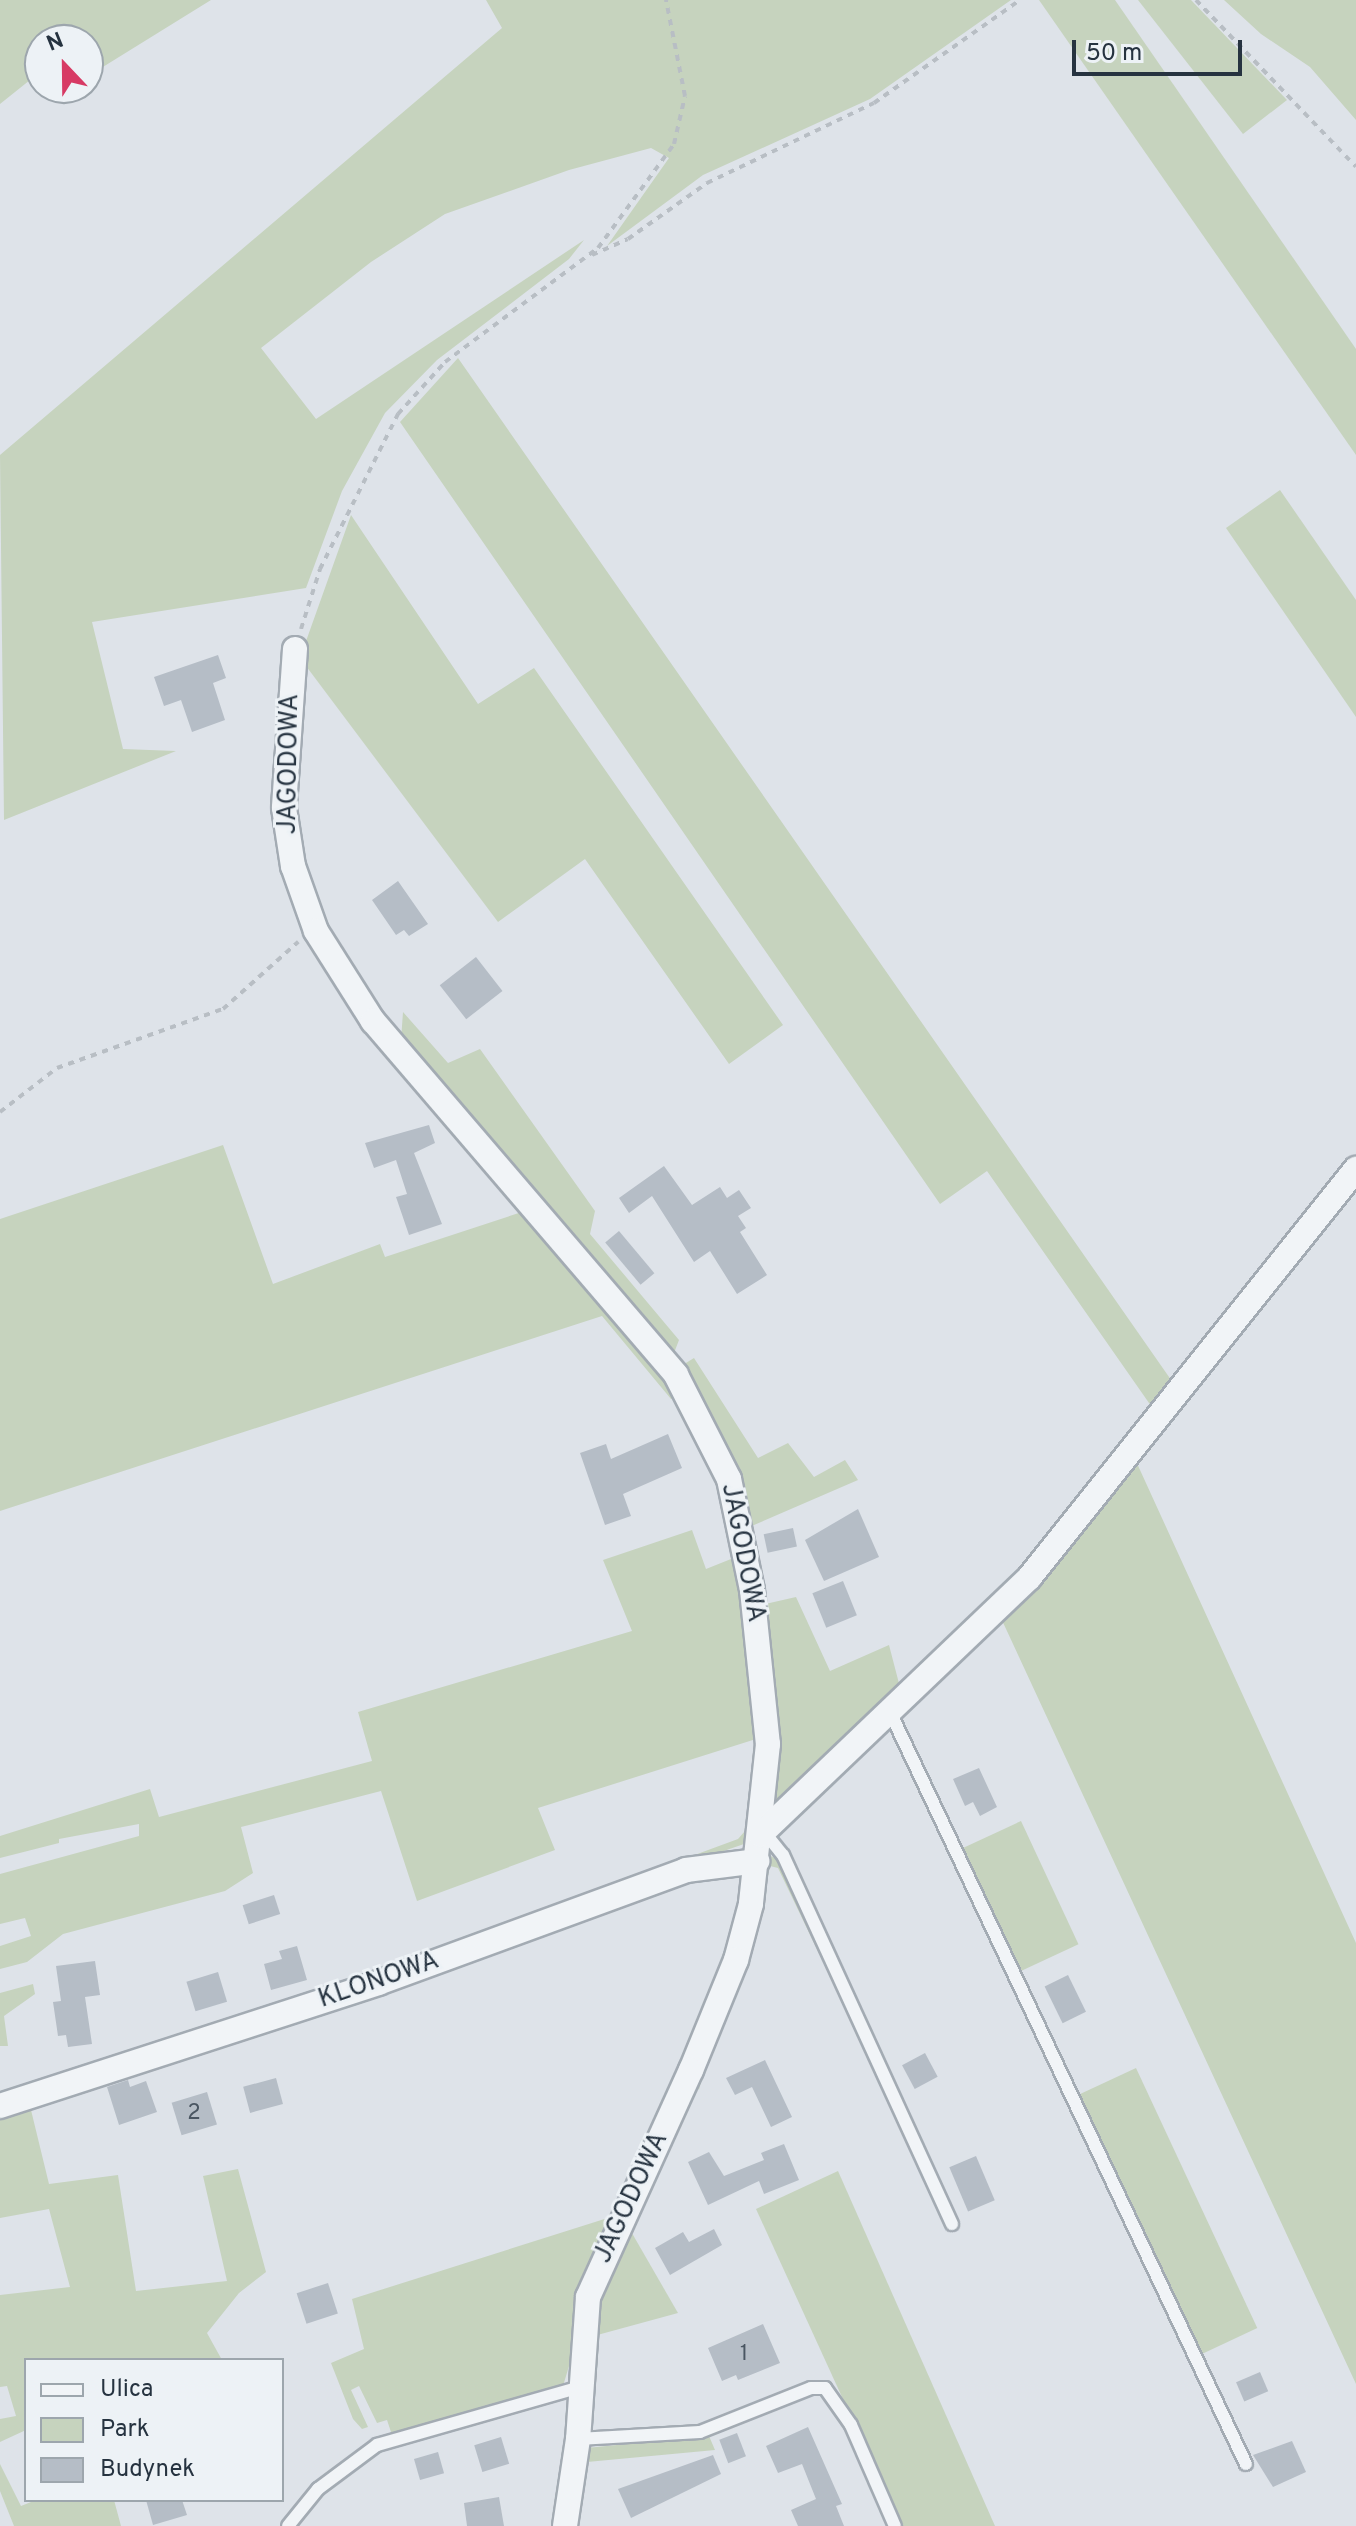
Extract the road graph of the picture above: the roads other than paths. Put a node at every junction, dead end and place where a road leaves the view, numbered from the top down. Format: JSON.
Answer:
{"nodes":[{"id":1,"x":295,"y":649,"type":"road end"},
{"id":2,"x":1356,"y":1169,"type":"edge"},
{"id":3,"x":890,"y":1712,"type":"junction"},
{"id":4,"x":762,"y":1834,"type":"junction"},
{"id":5,"x":757,"y":1861,"type":"junction"},
{"id":6,"x":0,"y":2106,"type":"edge"},
{"id":7,"x":952,"y":2224,"type":"dead end"},
{"id":8,"x":580,"y":2387,"type":"junction"},
{"id":9,"x":578,"y":2439,"type":"junction"},
{"id":10,"x":1246,"y":2464,"type":"dead end"},
{"id":11,"x":288,"y":2526,"type":"edge"},
{"id":12,"x":565,"y":2526,"type":"edge"},
{"id":13,"x":895,"y":2526,"type":"edge"}],
"edges":[{"from":1,"to":4,"type":"street","name":"JAGODOWA"},
{"from":2,"to":3,"type":"street"},
{"from":3,"to":4,"type":"street"},
{"from":3,"to":10,"type":"lane"},
{"from":4,"to":5,"type":"street","name":"JAGODOWA"},
{"from":4,"to":7,"type":"lane"},
{"from":5,"to":6,"type":"street","name":"KLONOWA"},
{"from":5,"to":8,"type":"street","name":"JAGODOWA"},
{"from":8,"to":9,"type":"street","name":"JAGODOWA"},
{"from":8,"to":11,"type":"lane"},
{"from":9,"to":12,"type":"street","name":"JAGODOWA"},
{"from":9,"to":13,"type":"lane"}]}
